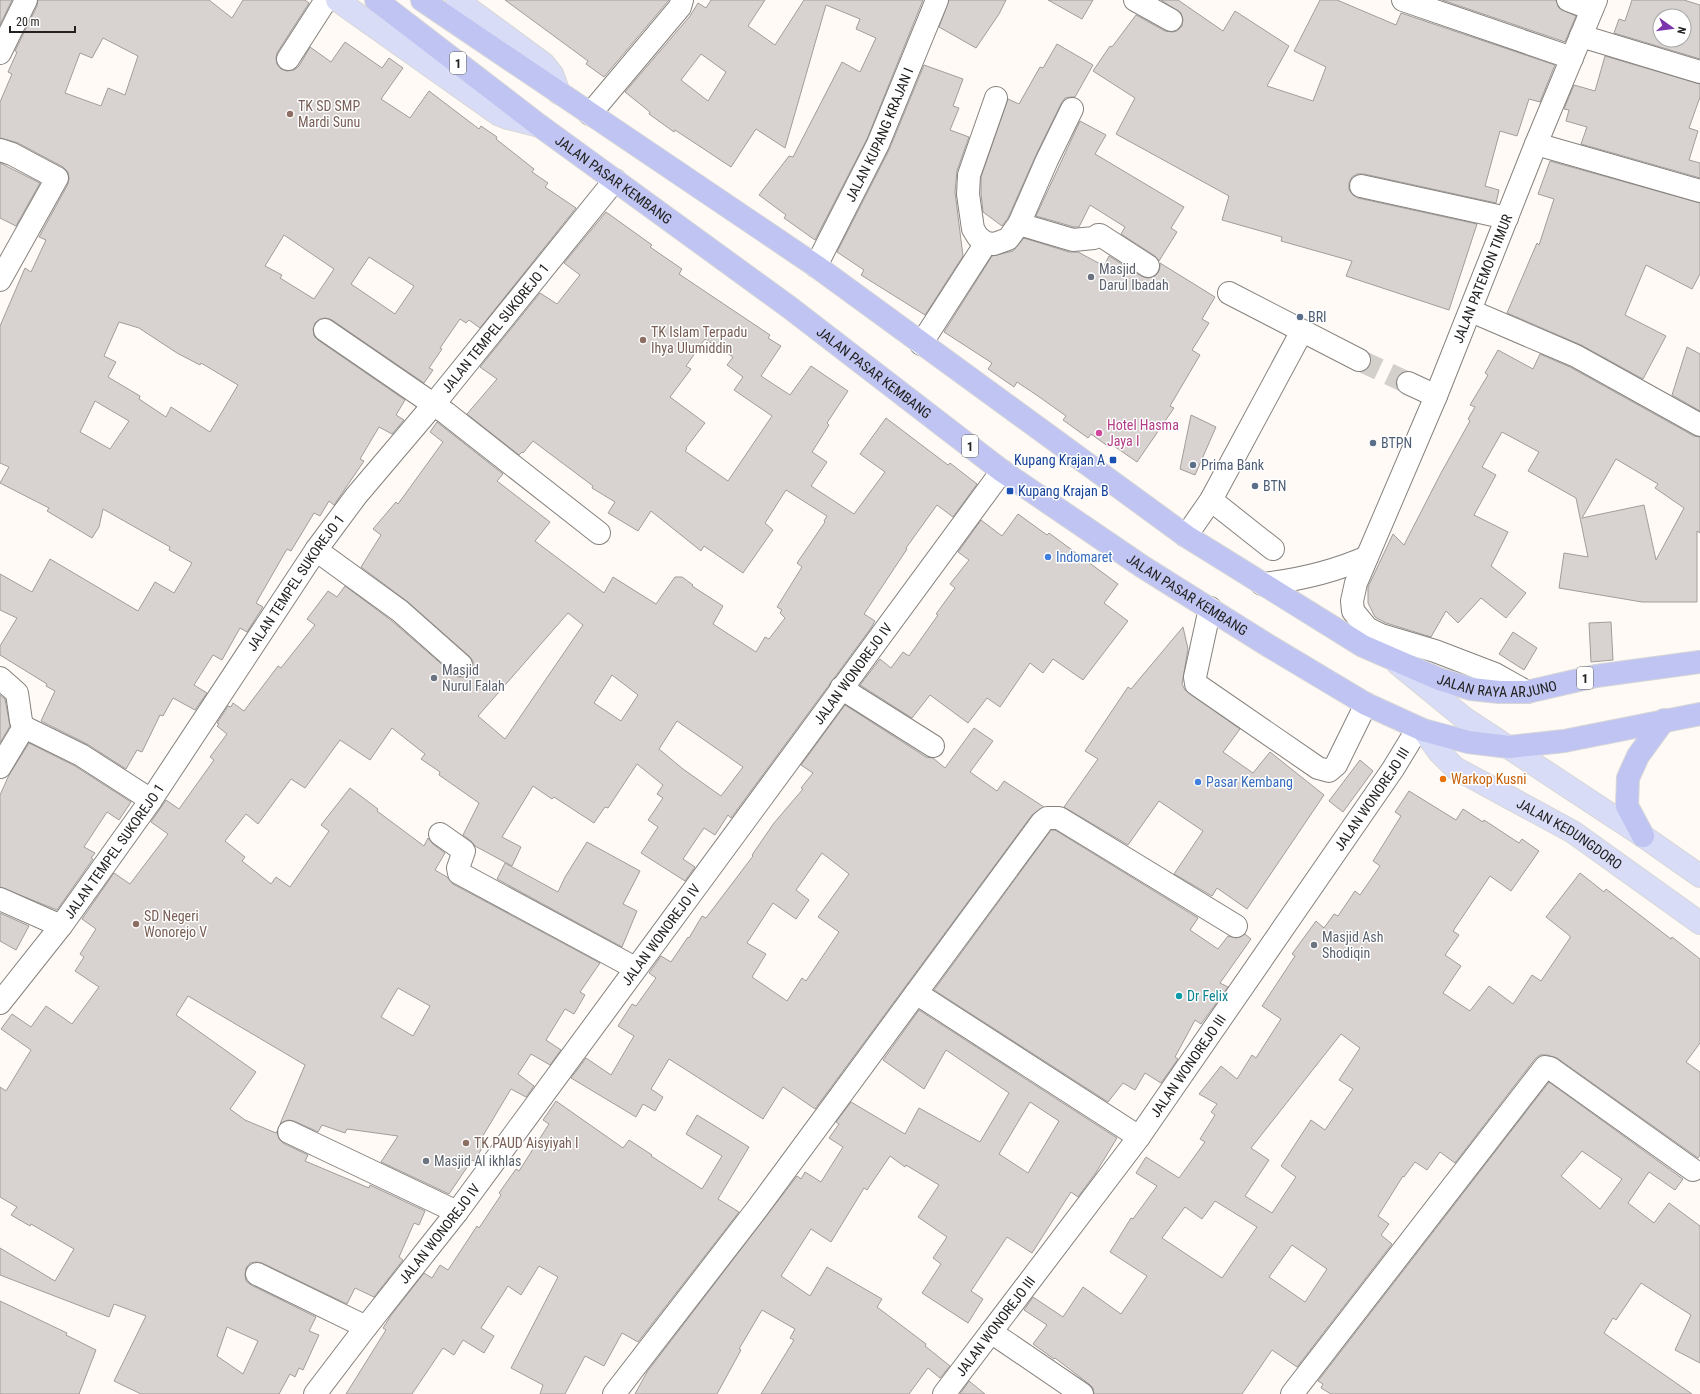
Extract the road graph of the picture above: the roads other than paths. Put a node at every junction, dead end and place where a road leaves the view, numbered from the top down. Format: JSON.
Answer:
{"nodes":[{"id":1,"x":26,"y":0,"type":"edge"},
{"id":2,"x":326,"y":0,"type":"edge"},
{"id":3,"x":337,"y":0,"type":"edge"},
{"id":4,"x":376,"y":0,"type":"edge"},
{"id":5,"x":422,"y":0,"type":"edge"},
{"id":6,"x":457,"y":0,"type":"edge"},
{"id":7,"x":682,"y":0,"type":"edge"},
{"id":8,"x":937,"y":0,"type":"edge"},
{"id":9,"x":1135,"y":0,"type":"edge"},
{"id":10,"x":1403,"y":0,"type":"edge"},
{"id":11,"x":1568,"y":0,"type":"edge"},
{"id":12,"x":1594,"y":4,"type":"edge"},
{"id":13,"x":1171,"y":20,"type":"dead end"},
{"id":14,"x":1581,"y":36,"type":"junction"},
{"id":15,"x":0,"y":53,"type":"edge"},
{"id":16,"x":1572,"y":58,"type":"junction"},
{"id":17,"x":288,"y":59,"type":"dead end"},
{"id":18,"x":1700,"y":72,"type":"edge"},
{"id":19,"x":559,"y":93,"type":"junction"},
{"id":20,"x":996,"y":98,"type":"dead end"},
{"id":21,"x":1072,"y":109,"type":"dead end"},
{"id":22,"x":590,"y":114,"type":"junction"},
{"id":23,"x":540,"y":126,"type":"junction"},
{"id":24,"x":1536,"y":144,"type":"junction"},
{"id":25,"x":0,"y":150,"type":"edge"},
{"id":26,"x":615,"y":180,"type":"junction"},
{"id":27,"x":1361,"y":186,"type":"dead end"},
{"id":28,"x":1700,"y":191,"type":"edge"},
{"id":29,"x":1507,"y":218,"type":"junction"},
{"id":30,"x":1019,"y":224,"type":"junction"},
{"id":31,"x":986,"y":243,"type":"junction"},
{"id":32,"x":816,"y":266,"type":"junction"},
{"id":33,"x":1148,"y":266,"type":"dead end"},
{"id":34,"x":0,"y":280,"type":"edge"},
{"id":35,"x":1229,"y":293,"type":"dead end"},
{"id":36,"x":1470,"y":311,"type":"junction"},
{"id":37,"x":325,"y":330,"type":"dead end"},
{"id":38,"x":1302,"y":331,"type":"junction"},
{"id":39,"x":921,"y":344,"type":"junction"},
{"id":40,"x":1359,"y":360,"type":"tunnel mouth"},
{"id":41,"x":1408,"y":383,"type":"tunnel mouth"},
{"id":42,"x":1436,"y":396,"type":"junction"},
{"id":43,"x":434,"y":404,"type":"junction"},
{"id":44,"x":1700,"y":425,"type":"edge"},
{"id":45,"x":1002,"y":471,"type":"junction"},
{"id":46,"x":1211,"y":500,"type":"junction"},
{"id":47,"x":599,"y":533,"type":"dead end"},
{"id":48,"x":1186,"y":536,"type":"junction"},
{"id":49,"x":1273,"y":549,"type":"dead end"},
{"id":50,"x":316,"y":550,"type":"junction"},
{"id":51,"x":1367,"y":557,"type":"junction"},
{"id":52,"x":1262,"y":584,"type":"junction"},
{"id":53,"x":1210,"y":608,"type":"junction"},
{"id":54,"x":1392,"y":660,"type":"junction"},
{"id":55,"x":1700,"y":662,"type":"edge"},
{"id":56,"x":461,"y":665,"type":"dead end"},
{"id":57,"x":0,"y":678,"type":"edge"},
{"id":58,"x":841,"y":688,"type":"junction"},
{"id":59,"x":1527,"y":692,"type":"junction"},
{"id":60,"x":1366,"y":704,"type":"junction"},
{"id":61,"x":1700,"y":714,"type":"edge"},
{"id":62,"x":1664,"y":720,"type":"junction"},
{"id":63,"x":24,"y":727,"type":"junction"},
{"id":64,"x":1421,"y":729,"type":"junction"},
{"id":65,"x":933,"y":746,"type":"dead end"},
{"id":66,"x":1508,"y":747,"type":"junction"},
{"id":67,"x":0,"y":767,"type":"edge"},
{"id":68,"x":151,"y":800,"type":"junction"},
{"id":69,"x":440,"y":834,"type":"dead end"},
{"id":70,"x":1643,"y":836,"type":"junction"},
{"id":71,"x":1700,"y":876,"type":"edge"},
{"id":72,"x":0,"y":899,"type":"edge"},
{"id":73,"x":1700,"y":923,"type":"edge"},
{"id":74,"x":61,"y":926,"type":"junction"},
{"id":75,"x":1236,"y":926,"type":"dead end"},
{"id":76,"x":635,"y":968,"type":"junction"},
{"id":77,"x":916,"y":993,"type":"junction"},
{"id":78,"x":0,"y":1003,"type":"edge"},
{"id":79,"x":289,"y":1132,"type":"dead end"},
{"id":80,"x":1139,"y":1137,"type":"junction"},
{"id":81,"x":1693,"y":1170,"type":"dead end"},
{"id":82,"x":457,"y":1212,"type":"junction"},
{"id":83,"x":257,"y":1274,"type":"dead end"},
{"id":84,"x":366,"y":1327,"type":"junction"},
{"id":85,"x":991,"y":1332,"type":"junction"},
{"id":86,"x":315,"y":1394,"type":"edge"},
{"id":87,"x":614,"y":1394,"type":"edge"},
{"id":88,"x":944,"y":1394,"type":"edge"},
{"id":89,"x":1082,"y":1394,"type":"edge"},
{"id":90,"x":1292,"y":1394,"type":"edge"}],
"edges":[{"from":1,"to":15,"type":"street"},
{"from":2,"to":17,"type":"street"},
{"from":3,"to":23,"type":"main road","name":"JALAN PASAR KEMBANG"},
{"from":4,"to":23,"type":"highway","number":"1"},
{"from":5,"to":19,"type":"highway","number":"1"},
{"from":6,"to":19,"type":"main road"},
{"from":7,"to":22,"type":"street"},
{"from":8,"to":32,"type":"street","name":"JALAN KUPANG KRAJAN I"},
{"from":9,"to":13,"type":"street"},
{"from":10,"to":16,"type":"street"},
{"from":11,"to":12,"type":"street"},
{"from":12,"to":14,"type":"street","name":"JALAN PATEMON TIMUR"},
{"from":14,"to":16,"type":"street","name":"JALAN PATEMON TIMUR"},
{"from":14,"to":18,"type":"street"},
{"from":16,"to":24,"type":"street","name":"JALAN PATEMON TIMUR"},
{"from":19,"to":22,"type":"highway","number":"1"},
{"from":20,"to":31,"type":"street"},
{"from":21,"to":30,"type":"street"},
{"from":22,"to":32,"type":"highway","number":"1"},
{"from":23,"to":26,"type":"highway","name":"JALAN PASAR KEMBANG","number":"1"},
{"from":24,"to":28,"type":"street"},
{"from":24,"to":29,"type":"street","name":"JALAN PATEMON TIMUR"},
{"from":25,"to":34,"type":"street"},
{"from":26,"to":43,"type":"street","name":"JALAN TEMPEL SUKOREJO 1"},
{"from":26,"to":45,"type":"highway","name":"JALAN PASAR KEMBANG","number":"1"},
{"from":27,"to":29,"type":"street"},
{"from":29,"to":36,"type":"street","name":"JALAN PATEMON TIMUR"},
{"from":30,"to":31,"type":"street"},
{"from":30,"to":33,"type":"street"},
{"from":31,"to":39,"type":"street"},
{"from":32,"to":39,"type":"highway","number":"1"},
{"from":35,"to":38,"type":"street"},
{"from":36,"to":42,"type":"street","name":"JALAN PATEMON TIMUR"},
{"from":36,"to":44,"type":"street"},
{"from":37,"to":43,"type":"street"},
{"from":38,"to":40,"type":"street"},
{"from":38,"to":46,"type":"street"},
{"from":39,"to":48,"type":"highway","number":"1"},
{"from":41,"to":42,"type":"street"},
{"from":42,"to":51,"type":"street","name":"JALAN PATEMON TIMUR"},
{"from":43,"to":47,"type":"street"},
{"from":43,"to":50,"type":"street","name":"JALAN TEMPEL SUKOREJO 1"},
{"from":45,"to":53,"type":"highway","name":"JALAN PASAR KEMBANG","number":"1"},
{"from":45,"to":58,"type":"street","name":"JALAN WONOREJO IV"},
{"from":46,"to":48,"type":"street"},
{"from":46,"to":49,"type":"street"},
{"from":48,"to":52,"type":"highway","number":"1"},
{"from":50,"to":56,"type":"street"},
{"from":50,"to":68,"type":"street","name":"JALAN TEMPEL SUKOREJO 1"},
{"from":51,"to":52,"type":"street"},
{"from":51,"to":59,"type":"street","name":"JALAN PATEMON TIMUR"},
{"from":52,"to":54,"type":"highway","number":"1"},
{"from":53,"to":60,"type":"highway","name":"JALAN PASAR KEMBANG","number":"1"},
{"from":53,"to":60,"type":"street"},
{"from":54,"to":59,"type":"highway","name":"JALAN RAYA ARJUNO","number":"1"},
{"from":54,"to":66,"type":"main road"},
{"from":55,"to":59,"type":"highway","name":"JALAN RAYA ARJUNO","number":"1"},
{"from":57,"to":63,"type":"street"},
{"from":58,"to":65,"type":"street"},
{"from":58,"to":76,"type":"street","name":"JALAN WONOREJO IV"},
{"from":60,"to":64,"type":"highway","name":"JALAN PASAR KEMBANG","number":"1"},
{"from":61,"to":62,"type":"highway","number":"1"},
{"from":62,"to":66,"type":"highway","number":"1"},
{"from":62,"to":70,"type":"highway"},
{"from":63,"to":67,"type":"street"},
{"from":63,"to":68,"type":"street"},
{"from":64,"to":66,"type":"highway","number":"1"},
{"from":64,"to":73,"type":"main road","name":"JALAN KEDUNGDORO"},
{"from":64,"to":80,"type":"street","name":"JALAN WONOREJO III"},
{"from":66,"to":70,"type":"main road"},
{"from":68,"to":74,"type":"street","name":"JALAN TEMPEL SUKOREJO 1"},
{"from":69,"to":76,"type":"street"},
{"from":70,"to":71,"type":"main road"},
{"from":72,"to":74,"type":"street"},
{"from":74,"to":78,"type":"street","name":"JALAN TEMPEL SUKOREJO 1"},
{"from":75,"to":77,"type":"street"},
{"from":76,"to":82,"type":"street","name":"JALAN WONOREJO IV"},
{"from":77,"to":80,"type":"street"},
{"from":77,"to":87,"type":"street"},
{"from":79,"to":82,"type":"street"},
{"from":80,"to":85,"type":"street","name":"JALAN WONOREJO III"},
{"from":81,"to":90,"type":"street"},
{"from":82,"to":84,"type":"street","name":"JALAN WONOREJO IV"},
{"from":83,"to":84,"type":"street"},
{"from":84,"to":86,"type":"street","name":"JALAN WONOREJO IV"},
{"from":85,"to":88,"type":"street","name":"JALAN WONOREJO III"},
{"from":85,"to":89,"type":"street"}]}
